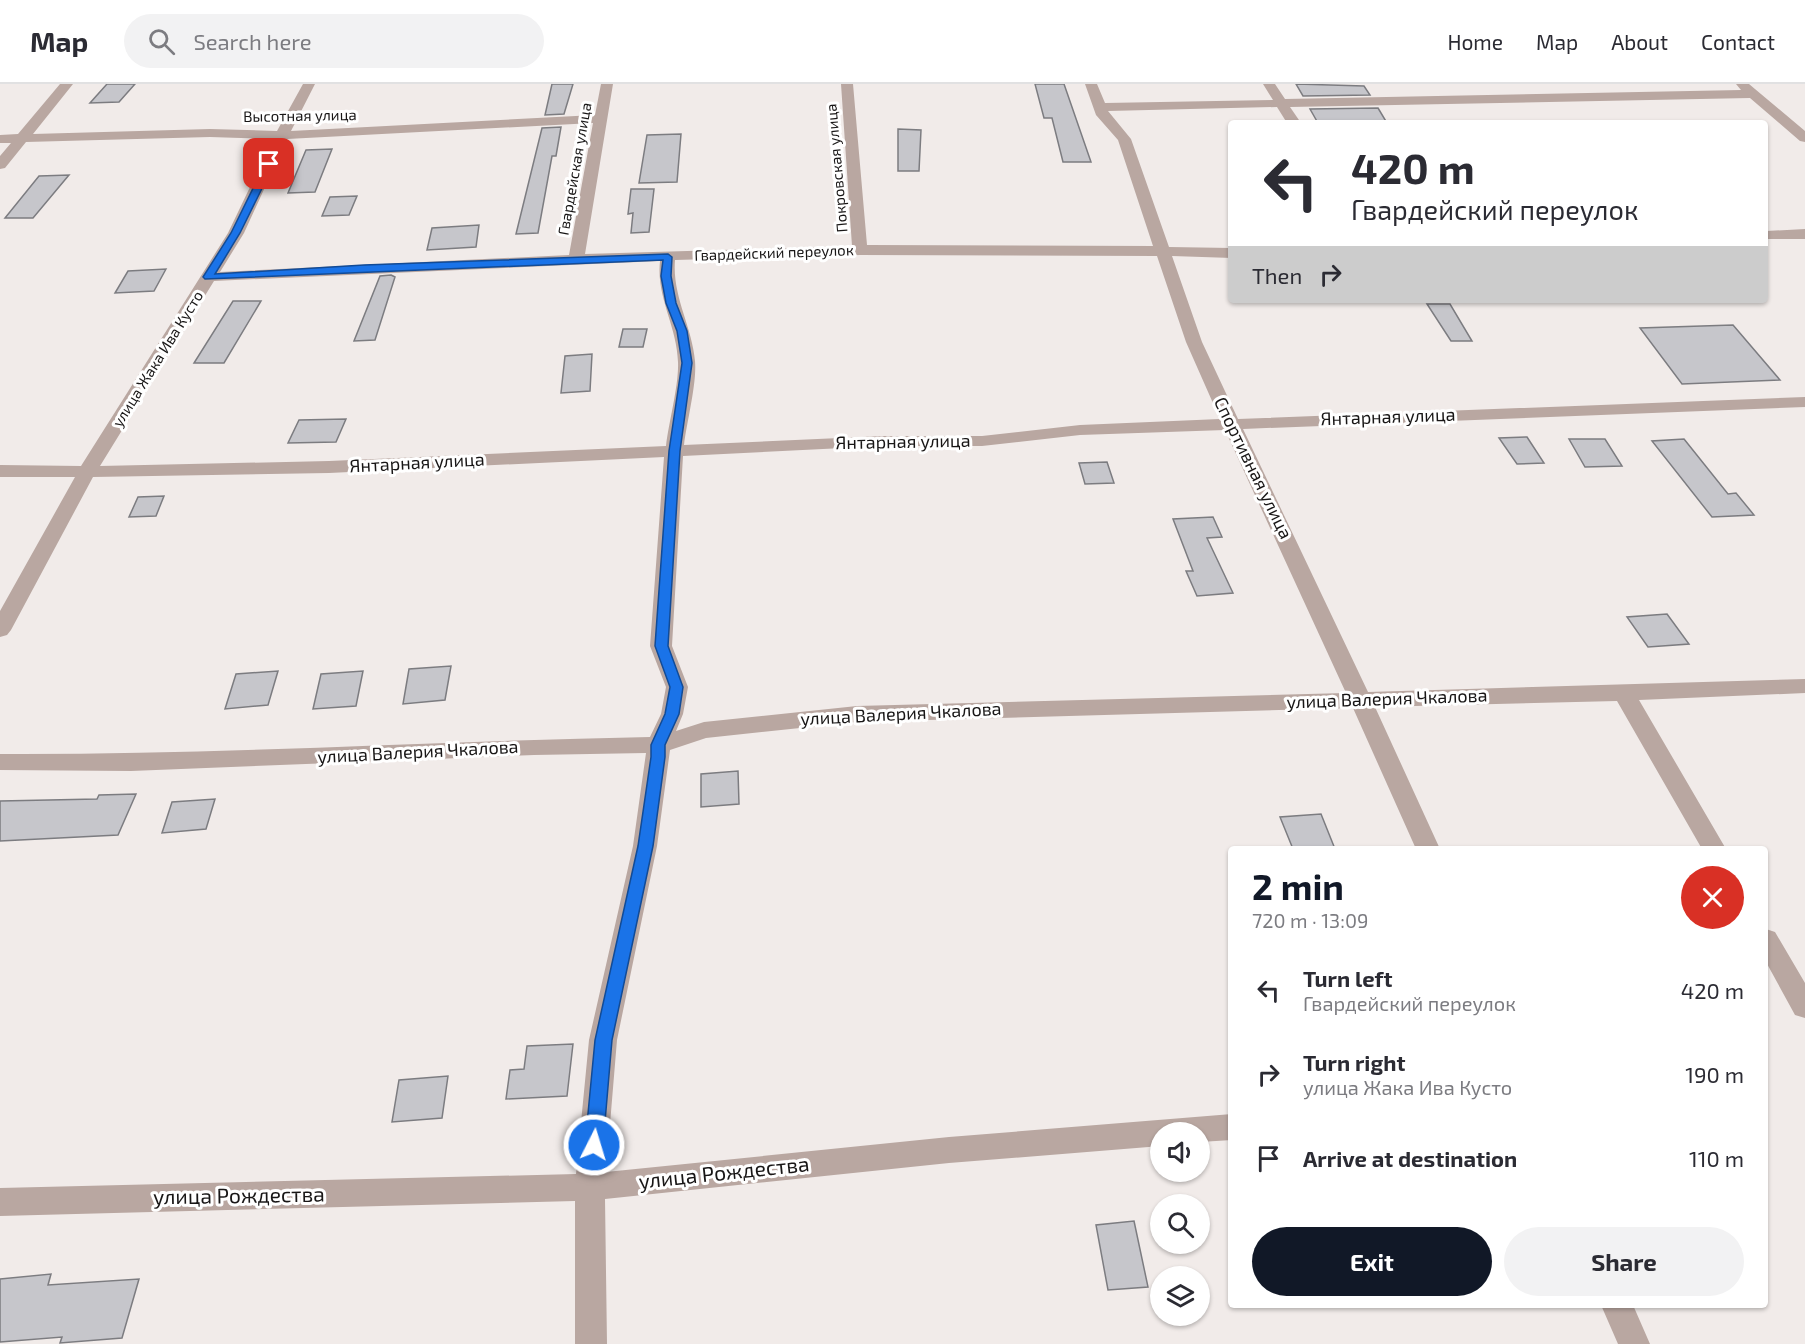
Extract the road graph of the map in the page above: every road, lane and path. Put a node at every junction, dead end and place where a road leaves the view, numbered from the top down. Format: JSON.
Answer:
{"nodes":[{"id":1,"x":68,"y":84,"type":"edge"},
{"id":2,"x":309,"y":84,"type":"edge"},
{"id":3,"x":607,"y":84,"type":"edge"},
{"id":4,"x":847,"y":84,"type":"edge"},
{"id":5,"x":1091,"y":84,"type":"edge"},
{"id":6,"x":1269,"y":84,"type":"edge"},
{"id":7,"x":1741,"y":84,"type":"edge"},
{"id":8,"x":1753,"y":94,"type":"junction"},
{"id":9,"x":1284,"y":104,"type":"junction"},
{"id":10,"x":1100,"y":107,"type":"junction"},
{"id":11,"x":601,"y":119,"type":"junction"},
{"id":12,"x":1292,"y":120,"type":"edge"},
{"id":13,"x":282,"y":135,"type":"junction"},
{"id":14,"x":23,"y":138,"type":"junction"},
{"id":15,"x":1805,"y":138,"type":"edge"},
{"id":16,"x":0,"y":139,"type":"edge"},
{"id":17,"x":0,"y":165,"type":"edge"},
{"id":18,"x":1805,"y":234,"type":"edge"},
{"id":19,"x":1768,"y":235,"type":"edge"},
{"id":20,"x":860,"y":250,"type":"junction"},
{"id":21,"x":1163,"y":251,"type":"junction"},
{"id":22,"x":1228,"y":253,"type":"edge"},
{"id":23,"x":668,"y":257,"type":"junction"},
{"id":24,"x":576,"y":259,"type":"junction"},
{"id":25,"x":208,"y":277,"type":"junction"},
{"id":26,"x":1805,"y":402,"type":"edge"},
{"id":27,"x":1231,"y":423,"type":"junction"},
{"id":28,"x":674,"y":451,"type":"junction"},
{"id":29,"x":0,"y":471,"type":"edge"},
{"id":30,"x":87,"y":472,"type":"junction"},
{"id":31,"x":0,"y":630,"type":"edge"},
{"id":32,"x":1805,"y":686,"type":"edge"},
{"id":33,"x":1624,"y":693,"type":"junction"},
{"id":34,"x":1361,"y":700,"type":"junction"},
{"id":35,"x":658,"y":745,"type":"junction"},
{"id":36,"x":0,"y":762,"type":"edge"},
{"id":37,"x":1427,"y":846,"type":"edge"},
{"id":38,"x":1712,"y":846,"type":"edge"},
{"id":39,"x":1768,"y":942,"type":"edge"},
{"id":40,"x":1805,"y":1007,"type":"edge"},
{"id":41,"x":1228,"y":1127,"type":"edge"},
{"id":42,"x":590,"y":1187,"type":"junction"},
{"id":43,"x":0,"y":1202,"type":"edge"},
{"id":44,"x":1618,"y":1308,"type":"edge"},
{"id":45,"x":591,"y":1344,"type":"edge"},
{"id":46,"x":1634,"y":1344,"type":"edge"}],
"edges":[{"from":1,"to":14,"type":"street"},
{"from":2,"to":13,"type":"street","name":"улица Жака Ива Кусто"},
{"from":3,"to":11,"type":"street","name":"Гвардейская улица"},
{"from":4,"to":20,"type":"street","name":"Покровская улица"},
{"from":5,"to":10,"type":"street","name":"Спортивная улица"},
{"from":6,"to":9,"type":"street"},
{"from":7,"to":8,"type":"street"},
{"from":8,"to":9,"type":"street"},
{"from":8,"to":15,"type":"street"},
{"from":9,"to":10,"type":"street"},
{"from":9,"to":12,"type":"street"},
{"from":10,"to":21,"type":"street","name":"Спортивная улица"},
{"from":11,"to":13,"type":"street","name":"Высотная улица"},
{"from":11,"to":24,"type":"street","name":"Гвардейская улица"},
{"from":13,"to":14,"type":"street","name":"Высотная улица"},
{"from":13,"to":25,"type":"street","name":"улица Жака Ива Кусто"},
{"from":14,"to":16,"type":"street","name":"Высотная улица"},
{"from":14,"to":17,"type":"street"},
{"from":18,"to":19,"type":"street"},
{"from":20,"to":21,"type":"street","name":"Гвардейский переулок"},
{"from":20,"to":23,"type":"street","name":"Гвардейский переулок"},
{"from":21,"to":22,"type":"street","name":"Гвардейский переулок"},
{"from":21,"to":27,"type":"street","name":"Спортивная улица"},
{"from":23,"to":24,"type":"street","name":"Гвардейский переулок"},
{"from":23,"to":28,"type":"street"},
{"from":24,"to":25,"type":"street","name":"Гвардейский переулок"},
{"from":25,"to":30,"type":"street","name":"улица Жака Ива Кусто"},
{"from":26,"to":27,"type":"street","name":"Янтарная улица"},
{"from":27,"to":28,"type":"street","name":"Янтарная улица"},
{"from":27,"to":34,"type":"street","name":"Спортивная улица"},
{"from":28,"to":30,"type":"street","name":"Янтарная улица"},
{"from":28,"to":35,"type":"street"},
{"from":29,"to":30,"type":"street","name":"Янтарная улица"},
{"from":30,"to":31,"type":"street","name":"улица Жака Ива Кусто"},
{"from":32,"to":33,"type":"street","name":"улица Валерия Чкалова"},
{"from":33,"to":34,"type":"street","name":"улица Валерия Чкалова"},
{"from":33,"to":38,"type":"street"},
{"from":34,"to":35,"type":"street","name":"улица Валерия Чкалова"},
{"from":34,"to":37,"type":"street","name":"Спортивная улица"},
{"from":35,"to":36,"type":"street","name":"улица Валерия Чкалова"},
{"from":35,"to":42,"type":"street"},
{"from":39,"to":40,"type":"street"},
{"from":41,"to":42,"type":"street","name":"улица Рождества"},
{"from":42,"to":43,"type":"street","name":"улица Рождества"},
{"from":42,"to":45,"type":"street"},
{"from":44,"to":46,"type":"street"}]}
